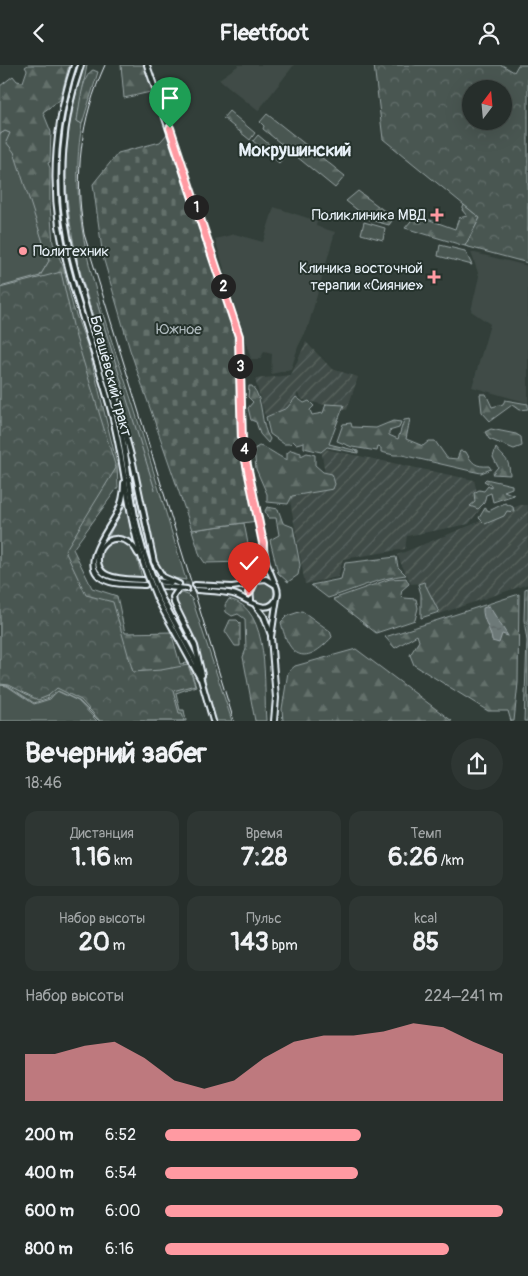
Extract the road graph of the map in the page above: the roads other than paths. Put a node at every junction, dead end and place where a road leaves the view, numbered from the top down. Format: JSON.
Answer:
{"nodes":[{"id":1,"x":74,"y":65,"type":"edge"},
{"id":2,"x":81,"y":65,"type":"edge"},
{"id":3,"x":149,"y":65,"type":"edge"},
{"id":4,"x":107,"y":372,"type":"junction"},
{"id":5,"x":122,"y":464,"type":"junction"},
{"id":6,"x":263,"y":543,"type":"junction"},
{"id":7,"x":144,"y":566,"type":"junction"},
{"id":8,"x":149,"y":573,"type":"junction"},
{"id":9,"x":156,"y":581,"type":"dead end"},
{"id":10,"x":253,"y":583,"type":"junction"},
{"id":11,"x":186,"y":584,"type":"tunnel mouth"},
{"id":12,"x":275,"y":584,"type":"junction"},
{"id":13,"x":196,"y":585,"type":"tunnel mouth"},
{"id":14,"x":159,"y":586,"type":"dead end"},
{"id":15,"x":179,"y":586,"type":"junction"},
{"id":16,"x":187,"y":589,"type":"tunnel mouth"},
{"id":17,"x":197,"y":590,"type":"tunnel mouth"},
{"id":18,"x":277,"y":598,"type":"junction"},
{"id":19,"x":251,"y":600,"type":"junction"},
{"id":20,"x":256,"y":605,"type":"junction"},
{"id":21,"x":271,"y":637,"type":"junction"},
{"id":22,"x":202,"y":682,"type":"junction"},
{"id":23,"x":213,"y":721,"type":"edge"},
{"id":24,"x":274,"y":721,"type":"edge"}],
"edges":[{"from":1,"to":5,"type":"main road","name":"Богашёвский тракт"},
{"from":2,"to":4,"type":"main road","name":"Богашёвский тракт"},
{"from":3,"to":6,"type":"main road"},
{"from":4,"to":8,"type":"main road","name":"Богашёвский тракт"},
{"from":4,"to":15,"type":"main road"},
{"from":5,"to":7,"type":"main road","name":"Богашёвский тракт"},
{"from":5,"to":7,"type":"main road"},
{"from":6,"to":10,"type":"main road"},
{"from":6,"to":12,"type":"main road"},
{"from":7,"to":8,"type":"main road","name":"Богашёвский тракт"},
{"from":8,"to":22,"type":"main road","name":"Богашёвский тракт","bridge":true},
{"from":9,"to":15,"type":"main road"},
{"from":10,"to":12,"type":"main road"},
{"from":10,"to":13,"type":"main road"},
{"from":10,"to":19,"type":"main road"},
{"from":11,"to":15,"type":"main road"},
{"from":12,"to":18,"type":"main road"},
{"from":14,"to":15,"type":"main road"},
{"from":15,"to":16,"type":"main road"},
{"from":15,"to":22,"type":"main road"},
{"from":17,"to":19,"type":"main road"},
{"from":18,"to":20,"type":"main road"},
{"from":18,"to":21,"type":"main road"},
{"from":19,"to":20,"type":"main road"},
{"from":20,"to":21,"type":"main road"},
{"from":21,"to":24,"type":"main road"},
{"from":22,"to":23,"type":"main road","name":"Богашёвский тракт"}]}
